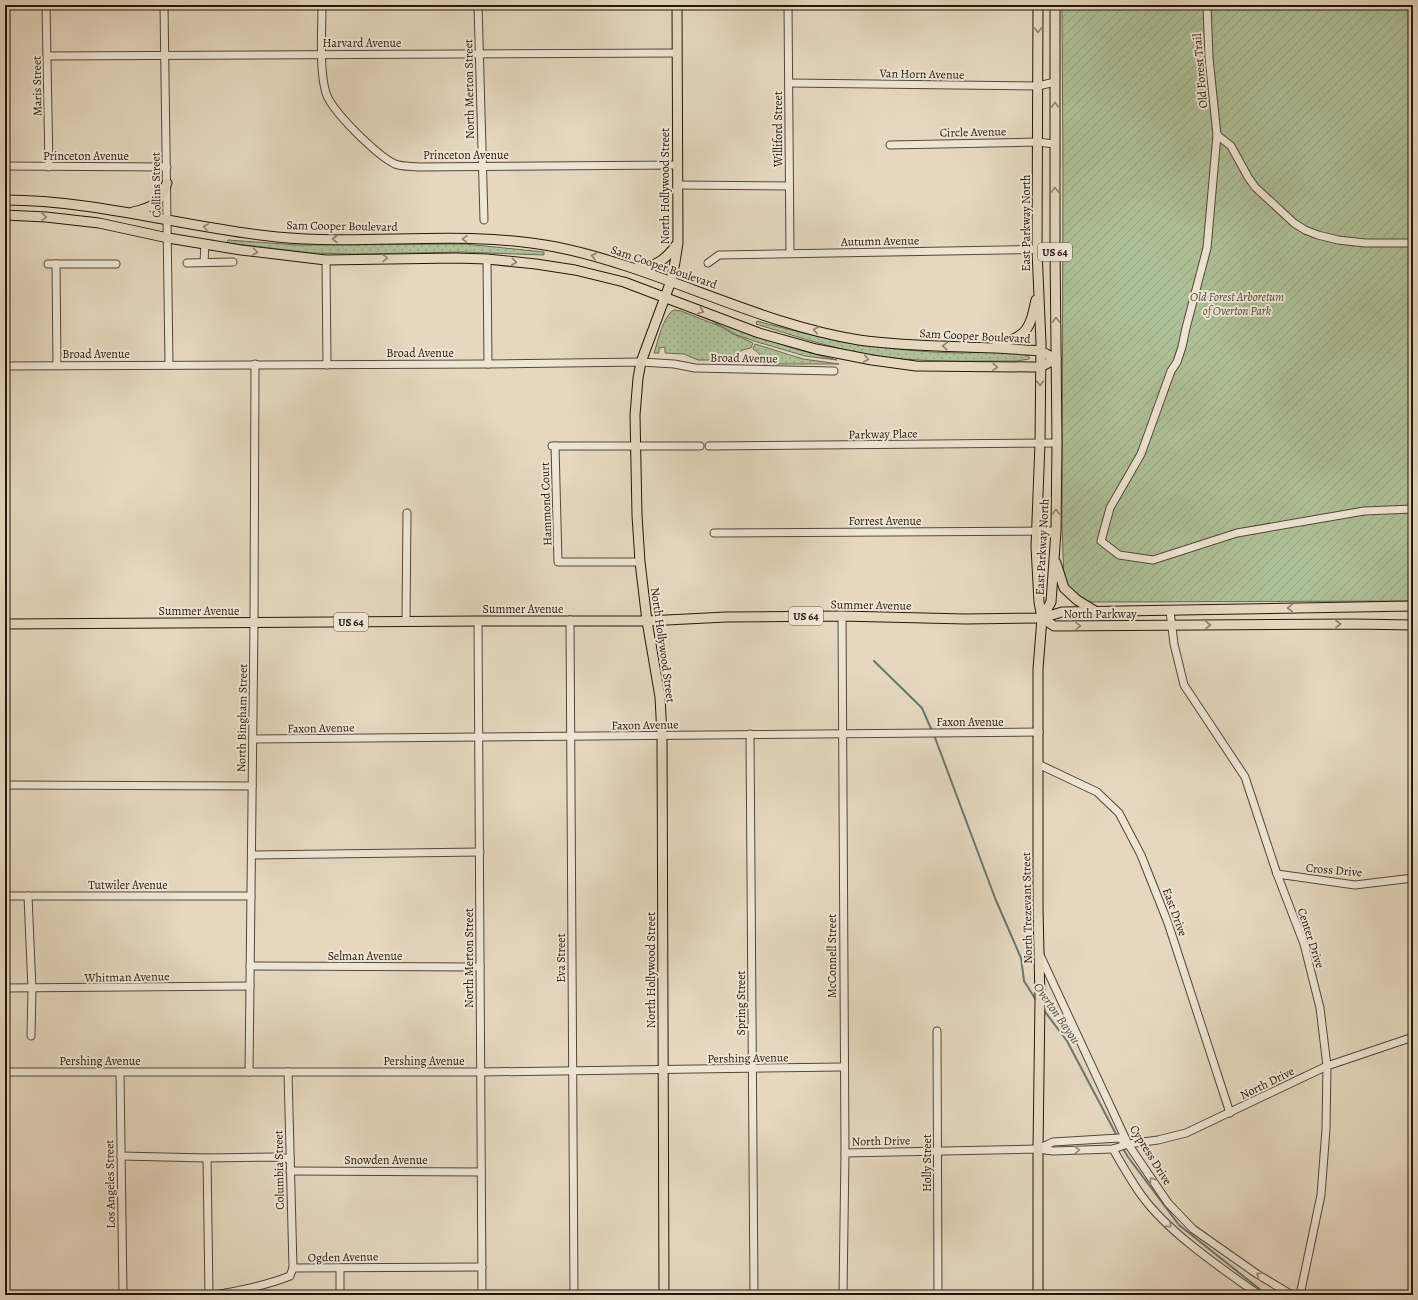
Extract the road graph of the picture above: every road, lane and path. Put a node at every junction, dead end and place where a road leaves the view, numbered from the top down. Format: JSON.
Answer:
{"nodes":[{"id":1,"x":46,"y":5,"type":"edge"},
{"id":2,"x":164,"y":5,"type":"edge"},
{"id":3,"x":322,"y":5,"type":"edge"},
{"id":4,"x":478,"y":5,"type":"edge"},
{"id":5,"x":677,"y":5,"type":"edge"},
{"id":6,"x":788,"y":5,"type":"edge"},
{"id":7,"x":1038,"y":5,"type":"edge"},
{"id":8,"x":1055,"y":5,"type":"edge"},
{"id":9,"x":1207,"y":5,"type":"edge"},
{"id":10,"x":677,"y":53,"type":"junction"},
{"id":11,"x":322,"y":54,"type":"junction"},
{"id":12,"x":480,"y":54,"type":"junction"},
{"id":13,"x":165,"y":55,"type":"junction"},
{"id":14,"x":48,"y":56,"type":"junction"},
{"id":15,"x":1055,"y":82,"type":"junction"},
{"id":16,"x":789,"y":83,"type":"junction"},
{"id":17,"x":1038,"y":86,"type":"junction"},
{"id":18,"x":1217,"y":135,"type":"junction"},
{"id":19,"x":1037,"y":142,"type":"junction"},
{"id":20,"x":1055,"y":144,"type":"junction"},
{"id":21,"x":890,"y":145,"type":"dead end"},
{"id":22,"x":676,"y":165,"type":"junction"},
{"id":23,"x":5,"y":166,"type":"edge"},
{"id":24,"x":482,"y":166,"type":"junction"},
{"id":25,"x":49,"y":167,"type":"junction"},
{"id":26,"x":167,"y":167,"type":"junction"},
{"id":27,"x":167,"y":183,"type":"junction"},
{"id":28,"x":677,"y":185,"type":"junction"},
{"id":29,"x":789,"y":186,"type":"junction"},
{"id":30,"x":5,"y":200,"type":"edge"},
{"id":31,"x":126,"y":212,"type":"junction"},
{"id":32,"x":5,"y":215,"type":"edge"},
{"id":33,"x":168,"y":220,"type":"junction"},
{"id":34,"x":484,"y":220,"type":"dead end"},
{"id":35,"x":168,"y":238,"type":"junction"},
{"id":36,"x":678,"y":243,"type":"junction"},
{"id":37,"x":1413,"y":243,"type":"edge"},
{"id":38,"x":205,"y":244,"type":"junction"},
{"id":39,"x":1055,"y":249,"type":"junction"},
{"id":40,"x":1037,"y":250,"type":"junction"},
{"id":41,"x":790,"y":252,"type":"junction"},
{"id":42,"x":487,"y":259,"type":"junction"},
{"id":43,"x":326,"y":260,"type":"junction"},
{"id":44,"x":204,"y":262,"type":"junction"},
{"id":45,"x":233,"y":262,"type":"dead end"},
{"id":46,"x":187,"y":263,"type":"dead end"},
{"id":47,"x":708,"y":263,"type":"dead end"},
{"id":48,"x":48,"y":264,"type":"dead end"},
{"id":49,"x":56,"y":264,"type":"junction"},
{"id":50,"x":116,"y":264,"type":"dead end"},
{"id":51,"x":631,"y":267,"type":"junction"},
{"id":52,"x":671,"y":281,"type":"junction"},
{"id":53,"x":1038,"y":288,"type":"junction"},
{"id":54,"x":665,"y":298,"type":"junction"},
{"id":55,"x":984,"y":348,"type":"junction"},
{"id":56,"x":1041,"y":351,"type":"junction"},
{"id":57,"x":1056,"y":359,"type":"junction"},
{"id":58,"x":641,"y":362,"type":"junction"},
{"id":59,"x":255,"y":364,"type":"junction"},
{"id":60,"x":488,"y":364,"type":"junction"},
{"id":61,"x":57,"y":365,"type":"junction"},
{"id":62,"x":169,"y":365,"type":"junction"},
{"id":63,"x":327,"y":365,"type":"junction"},
{"id":64,"x":5,"y":366,"type":"edge"},
{"id":65,"x":1040,"y":367,"type":"junction"},
{"id":66,"x":834,"y":371,"type":"dead end"},
{"id":67,"x":1040,"y":443,"type":"junction"},
{"id":68,"x":1057,"y":443,"type":"junction"},
{"id":69,"x":636,"y":445,"type":"junction"},
{"id":70,"x":700,"y":446,"type":"dead end"},
{"id":71,"x":709,"y":446,"type":"dead end"},
{"id":72,"x":1413,"y":509,"type":"edge"},
{"id":73,"x":407,"y":513,"type":"dead end"},
{"id":74,"x":1037,"y":531,"type":"junction"},
{"id":75,"x":1056,"y":531,"type":"junction"},
{"id":76,"x":714,"y":533,"type":"dead end"},
{"id":77,"x":1054,"y":559,"type":"junction"},
{"id":78,"x":640,"y":562,"type":"junction"},
{"id":79,"x":1413,"y":606,"type":"edge"},
{"id":80,"x":1170,"y":611,"type":"junction"},
{"id":81,"x":1097,"y":612,"type":"junction"},
{"id":82,"x":842,"y":616,"type":"junction"},
{"id":83,"x":1042,"y":618,"type":"junction"},
{"id":84,"x":570,"y":620,"type":"junction"},
{"id":85,"x":478,"y":621,"type":"junction"},
{"id":86,"x":647,"y":621,"type":"junction"},
{"id":87,"x":254,"y":622,"type":"junction"},
{"id":88,"x":406,"y":622,"type":"junction"},
{"id":89,"x":5,"y":624,"type":"edge"},
{"id":90,"x":1171,"y":625,"type":"junction"},
{"id":91,"x":1413,"y":625,"type":"edge"},
{"id":92,"x":1038,"y":732,"type":"junction"},
{"id":93,"x":842,"y":733,"type":"junction"},
{"id":94,"x":750,"y":734,"type":"junction"},
{"id":95,"x":662,"y":735,"type":"junction"},
{"id":96,"x":479,"y":737,"type":"junction"},
{"id":97,"x":571,"y":737,"type":"junction"},
{"id":98,"x":253,"y":739,"type":"junction"},
{"id":99,"x":1038,"y":764,"type":"junction"},
{"id":100,"x":5,"y":785,"type":"edge"},
{"id":101,"x":252,"y":786,"type":"junction"},
{"id":102,"x":480,"y":852,"type":"junction"},
{"id":103,"x":252,"y":855,"type":"junction"},
{"id":104,"x":1278,"y":874,"type":"junction"},
{"id":105,"x":1413,"y":878,"type":"edge"},
{"id":106,"x":5,"y":896,"type":"edge"},
{"id":107,"x":28,"y":896,"type":"junction"},
{"id":108,"x":251,"y":896,"type":"junction"},
{"id":109,"x":1040,"y":955,"type":"junction"},
{"id":110,"x":250,"y":966,"type":"junction"},
{"id":111,"x":480,"y":967,"type":"junction"},
{"id":112,"x":250,"y":986,"type":"junction"},
{"id":113,"x":5,"y":988,"type":"edge"},
{"id":114,"x":32,"y":989,"type":"junction"},
{"id":115,"x":937,"y":1031,"type":"dead end"},
{"id":116,"x":31,"y":1036,"type":"dead end"},
{"id":117,"x":1413,"y":1037,"type":"edge"},
{"id":118,"x":1327,"y":1066,"type":"junction"},
{"id":119,"x":843,"y":1067,"type":"junction"},
{"id":120,"x":752,"y":1068,"type":"junction"},
{"id":121,"x":664,"y":1070,"type":"junction"},
{"id":122,"x":572,"y":1071,"type":"junction"},
{"id":123,"x":5,"y":1072,"type":"edge"},
{"id":124,"x":120,"y":1072,"type":"junction"},
{"id":125,"x":249,"y":1072,"type":"junction"},
{"id":126,"x":288,"y":1072,"type":"junction"},
{"id":127,"x":481,"y":1072,"type":"junction"},
{"id":128,"x":1230,"y":1113,"type":"junction"},
{"id":129,"x":1120,"y":1144,"type":"junction"},
{"id":130,"x":1038,"y":1149,"type":"junction"},
{"id":131,"x":938,"y":1151,"type":"junction"},
{"id":132,"x":845,"y":1153,"type":"junction"},
{"id":133,"x":121,"y":1156,"type":"junction"},
{"id":134,"x":207,"y":1158,"type":"junction"},
{"id":135,"x":290,"y":1160,"type":"junction"},
{"id":136,"x":290,"y":1171,"type":"junction"},
{"id":137,"x":481,"y":1172,"type":"junction"},
{"id":138,"x":482,"y":1266,"type":"junction"},
{"id":139,"x":293,"y":1268,"type":"junction"},
{"id":140,"x":340,"y":1268,"type":"junction"},
{"id":141,"x":246,"y":1292,"type":"edge"},
{"id":142,"x":123,"y":1295,"type":"edge"},
{"id":143,"x":209,"y":1295,"type":"edge"},
{"id":144,"x":213,"y":1295,"type":"edge"},
{"id":145,"x":340,"y":1295,"type":"edge"},
{"id":146,"x":482,"y":1295,"type":"edge"},
{"id":147,"x":574,"y":1295,"type":"edge"},
{"id":148,"x":664,"y":1295,"type":"edge"},
{"id":149,"x":754,"y":1295,"type":"edge"},
{"id":150,"x":843,"y":1295,"type":"edge"},
{"id":151,"x":938,"y":1295,"type":"edge"},
{"id":152,"x":1038,"y":1295,"type":"edge"},
{"id":153,"x":1258,"y":1295,"type":"edge"},
{"id":154,"x":1292,"y":1295,"type":"edge"},
{"id":155,"x":1300,"y":1295,"type":"edge"}],
"edges":[{"from":1,"to":14,"type":"street","name":"Maris Street"},
{"from":2,"to":13,"type":"street","name":"Collins Street"},
{"from":3,"to":11,"type":"street"},
{"from":4,"to":12,"type":"street","name":"North Merton Street"},
{"from":5,"to":10,"type":"main road","name":"North Hollywood Street"},
{"from":6,"to":16,"type":"street","name":"Williford Street"},
{"from":7,"to":17,"type":"main road","name":"East Parkway North","number":"US 64","one_way":true},
{"from":8,"to":15,"type":"main road","name":"East Parkway North","number":"US 64"},
{"from":9,"to":18,"type":"street","name":"Old Forest Trail"},
{"from":10,"to":12,"type":"street","name":"Harvard Avenue"},
{"from":10,"to":22,"type":"main road","name":"North Hollywood Street"},
{"from":11,"to":12,"type":"street","name":"Harvard Avenue"},
{"from":11,"to":13,"type":"street","name":"Harvard Avenue"},
{"from":11,"to":24,"type":"street","name":"Princeton Avenue"},
{"from":12,"to":24,"type":"street","name":"North Merton Street"},
{"from":13,"to":14,"type":"street","name":"Harvard Avenue"},
{"from":13,"to":26,"type":"street","name":"Collins Street"},
{"from":14,"to":25,"type":"street","name":"Maris Street"},
{"from":15,"to":17,"type":"street","name":"Van Horn Avenue"},
{"from":20,"to":15,"type":"main road","name":"East Parkway North","number":"US 64","one_way":true},
{"from":16,"to":17,"type":"street","name":"Van Horn Avenue"},
{"from":16,"to":29,"type":"street","name":"Williford Street"},
{"from":17,"to":19,"type":"main road","name":"East Parkway North","number":"US 64"},
{"from":18,"to":37,"type":"street"},
{"from":18,"to":72,"type":"street","name":"Old Forest Trail"},
{"from":19,"to":20,"type":"street","name":"Circle Avenue"},
{"from":19,"to":21,"type":"street","name":"Circle Avenue"},
{"from":19,"to":40,"type":"main road","name":"East Parkway North","number":"US 64"},
{"from":39,"to":20,"type":"main road","name":"East Parkway North","number":"US 64","one_way":true},
{"from":22,"to":24,"type":"street","name":"Princeton Avenue"},
{"from":22,"to":28,"type":"main road","name":"North Hollywood Street"},
{"from":23,"to":25,"type":"street","name":"Princeton Avenue"},
{"from":24,"to":34,"type":"street","name":"North Merton Street"},
{"from":25,"to":26,"type":"street","name":"Princeton Avenue"},
{"from":26,"to":27,"type":"street","name":"Collins Street"},
{"from":27,"to":31,"type":"main road"},
{"from":27,"to":33,"type":"street","name":"Collins Street"},
{"from":28,"to":29,"type":"street"},
{"from":28,"to":36,"type":"main road","name":"North Hollywood Street"},
{"from":29,"to":41,"type":"street","name":"Williford Street"},
{"from":30,"to":31,"type":"main road","name":"Sam Cooper Boulevard"},
{"from":31,"to":33,"type":"main road","name":"Sam Cooper Boulevard"},
{"from":32,"to":35,"type":"main road","one_way":true},
{"from":33,"to":35,"type":"street","name":"Collins Street"},
{"from":51,"to":33,"type":"main road","name":"Sam Cooper Boulevard","one_way":true},
{"from":35,"to":38,"type":"main road"},
{"from":35,"to":62,"type":"street","name":"Collins Street"},
{"from":36,"to":51,"type":"main road"},
{"from":36,"to":52,"type":"main road","name":"North Hollywood Street"},
{"from":38,"to":43,"type":"main road","one_way":true},
{"from":38,"to":44,"type":"street"},
{"from":39,"to":40,"type":"street","name":"Autumn Avenue"},
{"from":57,"to":39,"type":"main road","name":"East Parkway North","number":"US 64","one_way":true},
{"from":40,"to":41,"type":"street","name":"Autumn Avenue"},
{"from":40,"to":53,"type":"main road","name":"East Parkway North","number":"US 64"},
{"from":41,"to":47,"type":"street","name":"Autumn Avenue"},
{"from":43,"to":42,"type":"main road","one_way":true},
{"from":42,"to":54,"type":"main road","one_way":true},
{"from":42,"to":60,"type":"street"},
{"from":43,"to":63,"type":"street"},
{"from":44,"to":45,"type":"street"},
{"from":44,"to":46,"type":"street"},
{"from":48,"to":49,"type":"street"},
{"from":49,"to":50,"type":"street"},
{"from":49,"to":61,"type":"street"},
{"from":51,"to":52,"type":"main road","name":"Sam Cooper Boulevard"},
{"from":52,"to":54,"type":"main road","name":"North Hollywood Street"},
{"from":55,"to":52,"type":"main road","name":"Sam Cooper Boulevard","one_way":true},
{"from":53,"to":55,"type":"main road"},
{"from":53,"to":56,"type":"main road","name":"East Parkway North","number":"US 64"},
{"from":54,"to":58,"type":"main road","name":"North Hollywood Street"},
{"from":54,"to":65,"type":"main road","one_way":true},
{"from":55,"to":56,"type":"main road","name":"Sam Cooper Boulevard"},
{"from":56,"to":57,"type":"main road","name":"Sam Cooper Boulevard"},
{"from":56,"to":65,"type":"main road","name":"East Parkway North","number":"US 64"},
{"from":57,"to":65,"type":"main road"},
{"from":57,"to":68,"type":"main road","name":"East Parkway North","number":"US 64"},
{"from":58,"to":60,"type":"street","name":"Broad Avenue"},
{"from":58,"to":66,"type":"street","name":"Broad Avenue"},
{"from":58,"to":69,"type":"main road","name":"North Hollywood Street"},
{"from":59,"to":62,"type":"street","name":"Broad Avenue"},
{"from":59,"to":63,"type":"street","name":"Broad Avenue"},
{"from":59,"to":87,"type":"street","name":"North Bingham Street"},
{"from":60,"to":63,"type":"street","name":"Broad Avenue"},
{"from":61,"to":62,"type":"street","name":"Broad Avenue"},
{"from":61,"to":64,"type":"street","name":"Broad Avenue"},
{"from":65,"to":67,"type":"main road","name":"East Parkway North","number":"US 64","one_way":true},
{"from":67,"to":68,"type":"street","name":"Parkway Place"},
{"from":67,"to":71,"type":"street","name":"Parkway Place"},
{"from":67,"to":74,"type":"main road","name":"East Parkway North","number":"US 64"},
{"from":75,"to":68,"type":"main road","name":"East Parkway North","number":"US 64","one_way":true},
{"from":69,"to":70,"type":"street"},
{"from":69,"to":78,"type":"main road","name":"North Hollywood Street"},
{"from":69,"to":78,"type":"street","name":"Hammond Court"},
{"from":73,"to":88,"type":"street"},
{"from":74,"to":75,"type":"street","name":"Forrest Avenue"},
{"from":74,"to":76,"type":"street","name":"Forrest Avenue"},
{"from":74,"to":83,"type":"main road","name":"East Parkway North","number":"US 64"},
{"from":75,"to":77,"type":"main road","name":"East Parkway North","number":"US 64"},
{"from":77,"to":81,"type":"main road"},
{"from":77,"to":83,"type":"main road","name":"East Parkway North","number":"US 64"},
{"from":78,"to":86,"type":"main road","name":"North Hollywood Street"},
{"from":79,"to":80,"type":"main road","name":"North Parkway","one_way":true},
{"from":80,"to":81,"type":"main road","name":"North Parkway"},
{"from":80,"to":90,"type":"street","name":"Center Drive"},
{"from":81,"to":83,"type":"main road","name":"North Parkway"},
{"from":82,"to":83,"type":"main road","name":"Summer Avenue","number":"US 64"},
{"from":82,"to":86,"type":"main road","name":"Summer Avenue","number":"US 64"},
{"from":82,"to":93,"type":"street","name":"McConnell Street"},
{"from":83,"to":90,"type":"main road","name":"North Parkway","one_way":true},
{"from":83,"to":92,"type":"main road","name":"North Trezevant Street"},
{"from":84,"to":85,"type":"main road","name":"Summer Avenue","number":"US 64"},
{"from":84,"to":86,"type":"main road","name":"Summer Avenue","number":"US 64"},
{"from":84,"to":97,"type":"street","name":"Eva Street"},
{"from":85,"to":88,"type":"main road","name":"Summer Avenue","number":"US 64"},
{"from":85,"to":96,"type":"street","name":"North Merton Street"},
{"from":86,"to":95,"type":"main road","name":"North Hollywood Street"},
{"from":87,"to":88,"type":"main road","name":"Summer Avenue","number":"US 64"},
{"from":87,"to":89,"type":"main road","name":"Summer Avenue","number":"US 64"},
{"from":87,"to":98,"type":"street","name":"North Bingham Street"},
{"from":90,"to":91,"type":"main road","name":"North Parkway","one_way":true},
{"from":90,"to":104,"type":"street","name":"Center Drive"},
{"from":92,"to":93,"type":"street","name":"Faxon Avenue"},
{"from":92,"to":99,"type":"main road","name":"North Trezevant Street"},
{"from":93,"to":94,"type":"street","name":"Faxon Avenue"},
{"from":93,"to":119,"type":"street","name":"McConnell Street"},
{"from":94,"to":95,"type":"street","name":"Faxon Avenue"},
{"from":94,"to":120,"type":"street","name":"Spring Street"},
{"from":95,"to":97,"type":"street","name":"Faxon Avenue"},
{"from":95,"to":121,"type":"main road","name":"North Hollywood Street"},
{"from":96,"to":97,"type":"street","name":"Faxon Avenue"},
{"from":96,"to":98,"type":"street","name":"Faxon Avenue"},
{"from":96,"to":102,"type":"street","name":"North Merton Street"},
{"from":97,"to":122,"type":"street","name":"Eva Street"},
{"from":98,"to":101,"type":"street","name":"North Bingham Street"},
{"from":99,"to":109,"type":"main road","name":"North Trezevant Street"},
{"from":99,"to":128,"type":"street","name":"East Drive"},
{"from":100,"to":101,"type":"street"},
{"from":101,"to":103,"type":"street","name":"North Bingham Street"},
{"from":102,"to":103,"type":"street"},
{"from":102,"to":111,"type":"street","name":"North Merton Street"},
{"from":103,"to":108,"type":"street","name":"North Bingham Street"},
{"from":104,"to":105,"type":"street","name":"Cross Drive"},
{"from":104,"to":118,"type":"street","name":"Center Drive"},
{"from":106,"to":107,"type":"street","name":"Tutwiler Avenue"},
{"from":107,"to":108,"type":"street","name":"Tutwiler Avenue"},
{"from":107,"to":114,"type":"street"},
{"from":108,"to":110,"type":"street","name":"North Bingham Street"},
{"from":109,"to":129,"type":"street","name":"Cypress Drive"},
{"from":109,"to":130,"type":"main road","name":"North Trezevant Street"},
{"from":110,"to":111,"type":"street","name":"Selman Avenue"},
{"from":110,"to":112,"type":"street","name":"North Bingham Street"},
{"from":111,"to":127,"type":"street","name":"North Merton Street"},
{"from":112,"to":114,"type":"street","name":"Whitman Avenue"},
{"from":112,"to":125,"type":"street","name":"North Bingham Street"},
{"from":113,"to":114,"type":"street","name":"Whitman Avenue"},
{"from":114,"to":116,"type":"street"},
{"from":115,"to":131,"type":"street","name":"Holly Street"},
{"from":117,"to":118,"type":"street","name":"North Drive"},
{"from":118,"to":128,"type":"street","name":"North Drive"},
{"from":118,"to":155,"type":"street","name":"Center Drive"},
{"from":119,"to":120,"type":"street","name":"Pershing Avenue"},
{"from":119,"to":132,"type":"street","name":"McConnell Street"},
{"from":120,"to":121,"type":"street","name":"Pershing Avenue"},
{"from":120,"to":149,"type":"street","name":"Spring Street"},
{"from":121,"to":122,"type":"street","name":"Pershing Avenue"},
{"from":121,"to":148,"type":"main road","name":"North Hollywood Street"},
{"from":122,"to":127,"type":"street","name":"Pershing Avenue"},
{"from":122,"to":147,"type":"street","name":"Eva Street"},
{"from":123,"to":124,"type":"street","name":"Pershing Avenue"},
{"from":124,"to":125,"type":"street","name":"Pershing Avenue"},
{"from":124,"to":133,"type":"street","name":"Los Angeles Street"},
{"from":125,"to":126,"type":"street","name":"Pershing Avenue"},
{"from":126,"to":127,"type":"street","name":"Pershing Avenue"},
{"from":126,"to":135,"type":"street","name":"Columbia Street"},
{"from":127,"to":137,"type":"street","name":"North Merton Street"},
{"from":128,"to":129,"type":"street","name":"North Drive"},
{"from":130,"to":129,"type":"street","name":"North Drive","one_way":true},
{"from":129,"to":130,"type":"street","name":"North Drive"},
{"from":129,"to":153,"type":"street","name":"Cypress Drive","one_way":true},
{"from":154,"to":129,"type":"street","name":"Cypress Drive","one_way":true},
{"from":130,"to":131,"type":"street","name":"North Drive"},
{"from":130,"to":152,"type":"main road","name":"North Trezevant Street"},
{"from":131,"to":132,"type":"street","name":"North Drive"},
{"from":131,"to":151,"type":"street","name":"Holly Street"},
{"from":132,"to":150,"type":"street","name":"McConnell Street"},
{"from":133,"to":134,"type":"street"},
{"from":133,"to":142,"type":"street","name":"Los Angeles Street"},
{"from":134,"to":135,"type":"street"},
{"from":134,"to":143,"type":"street"},
{"from":135,"to":136,"type":"street","name":"Columbia Street"},
{"from":136,"to":137,"type":"street","name":"Snowden Avenue"},
{"from":136,"to":139,"type":"street","name":"Columbia Street"},
{"from":137,"to":138,"type":"street","name":"North Merton Street"},
{"from":138,"to":140,"type":"street","name":"Ogden Avenue"},
{"from":138,"to":146,"type":"street","name":"North Merton Street"},
{"from":139,"to":140,"type":"street","name":"Ogden Avenue"},
{"from":139,"to":141,"type":"street","name":"Ogden Avenue"},
{"from":140,"to":145,"type":"street"},
{"from":141,"to":144,"type":"street","name":"Ogden Avenue"}]}
